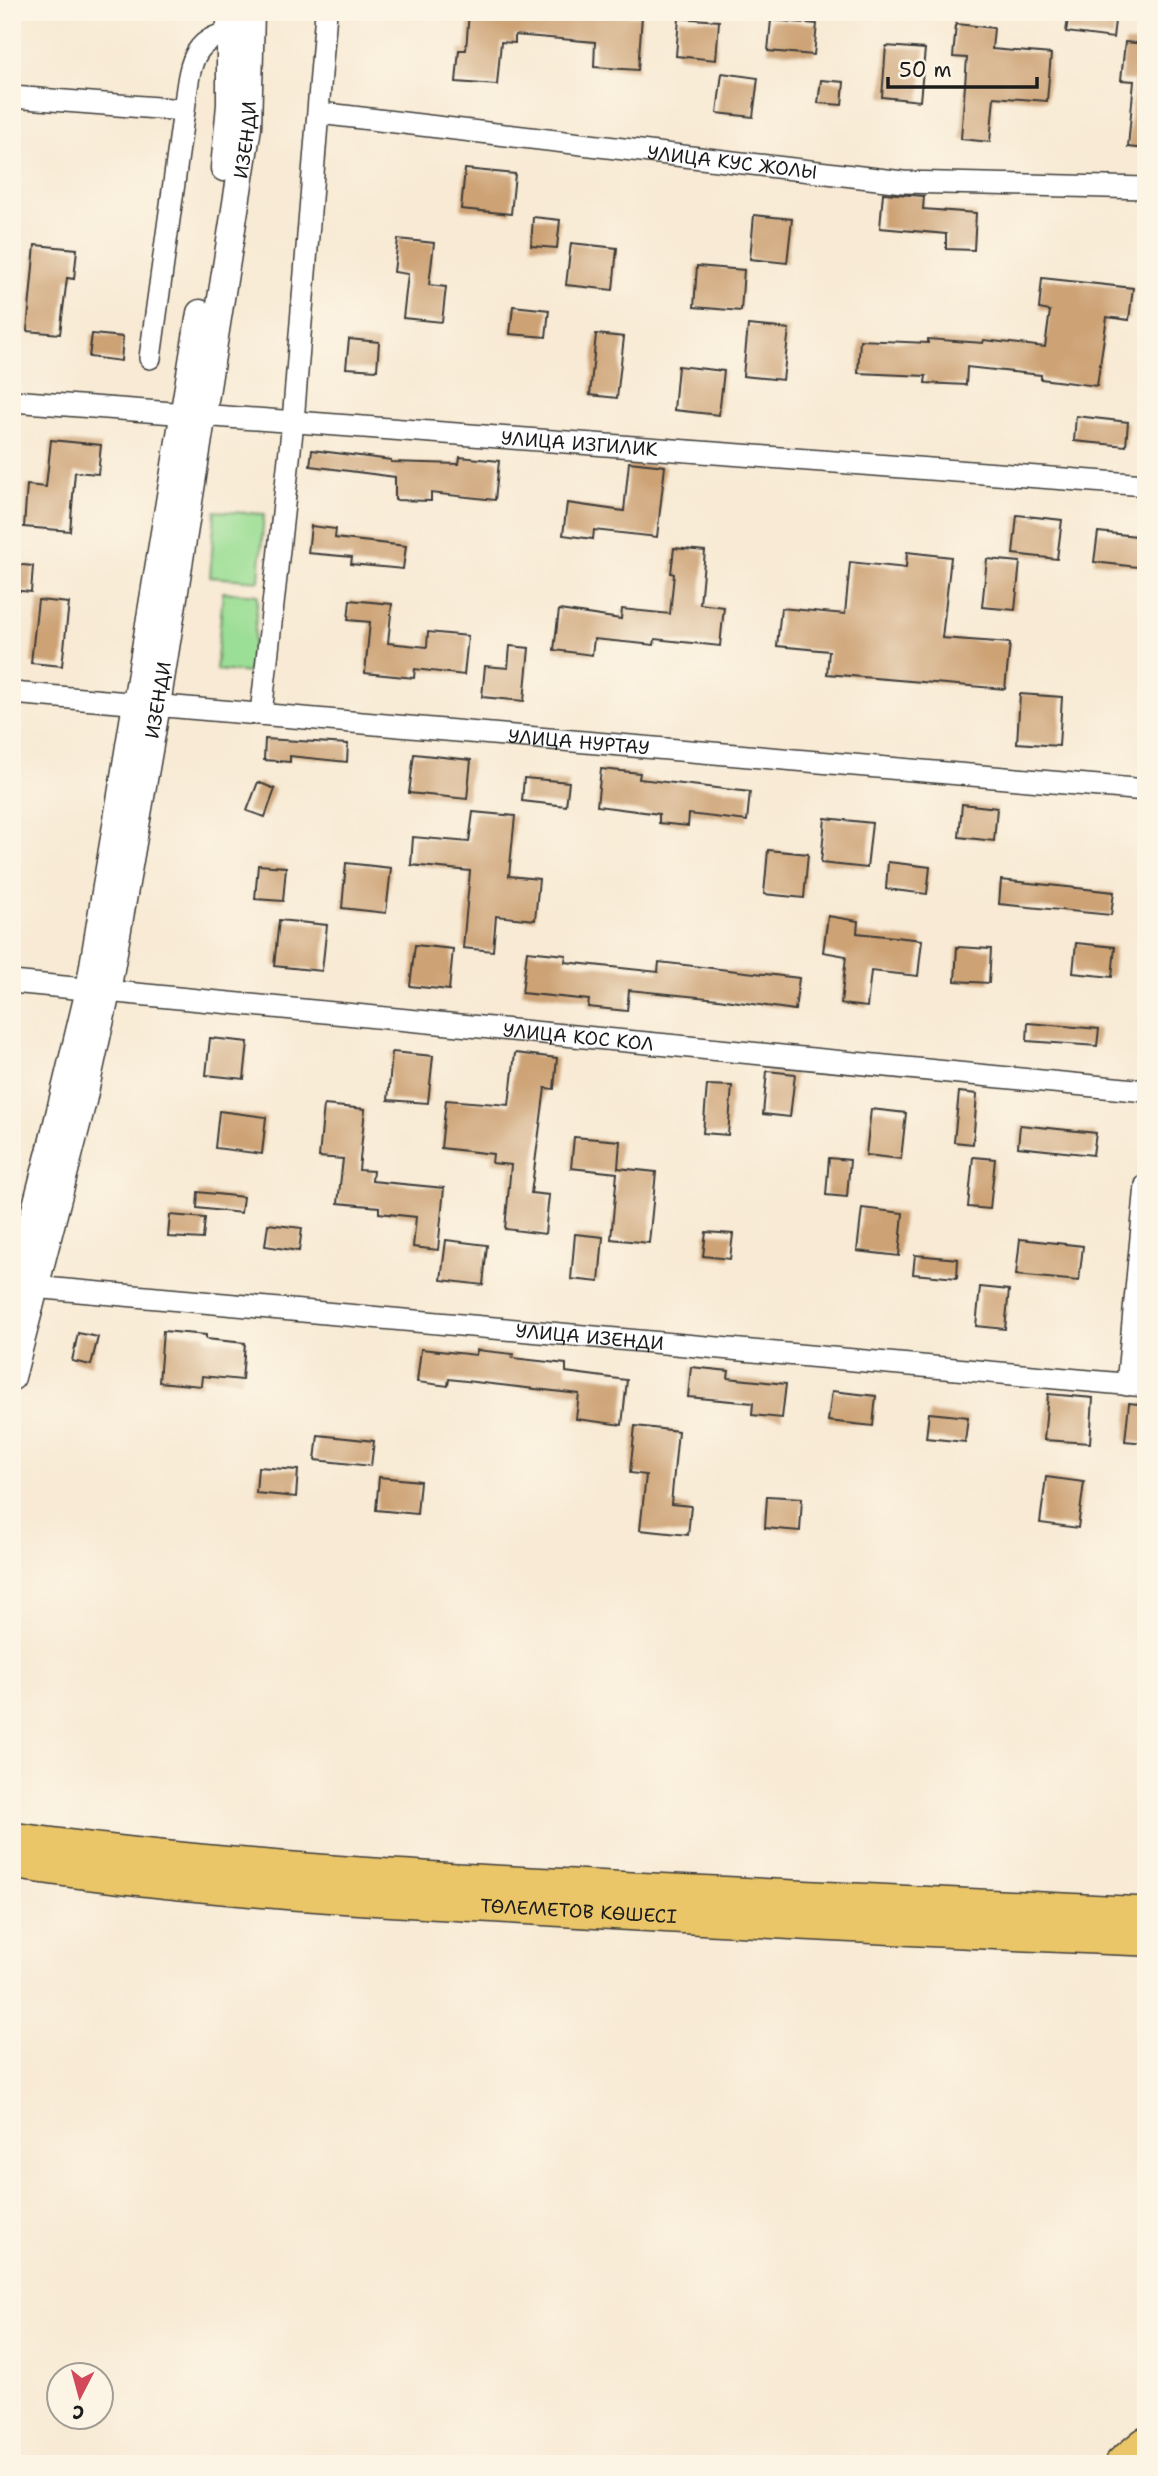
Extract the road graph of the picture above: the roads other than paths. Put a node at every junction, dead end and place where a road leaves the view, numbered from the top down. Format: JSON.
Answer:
{"nodes":[{"id":1,"x":326,"y":12,"type":"edge"},
{"id":2,"x":241,"y":22,"type":"edge"},
{"id":3,"x":12,"y":97,"type":"edge"},
{"id":4,"x":184,"y":110,"type":"junction"},
{"id":5,"x":319,"y":113,"type":"junction"},
{"id":6,"x":1146,"y":188,"type":"edge"},
{"id":7,"x":150,"y":358,"type":"dead end"},
{"id":8,"x":12,"y":401,"type":"edge"},
{"id":9,"x":193,"y":414,"type":"junction"},
{"id":10,"x":293,"y":422,"type":"junction"},
{"id":11,"x":1146,"y":485,"type":"edge"},
{"id":12,"x":12,"y":693,"type":"edge"},
{"id":13,"x":147,"y":705,"type":"junction"},
{"id":14,"x":261,"y":714,"type":"junction"},
{"id":15,"x":1146,"y":790,"type":"edge"},
{"id":16,"x":12,"y":982,"type":"edge"},
{"id":17,"x":98,"y":991,"type":"junction"},
{"id":18,"x":1146,"y":1091,"type":"edge"},
{"id":19,"x":1146,"y":1185,"type":"edge"},
{"id":20,"x":21,"y":1291,"type":"edge"},
{"id":21,"x":12,"y":1377,"type":"edge"},
{"id":22,"x":1136,"y":1386,"type":"edge"},
{"id":23,"x":12,"y":1839,"type":"edge"},
{"id":24,"x":12,"y":1862,"type":"edge"},
{"id":25,"x":1146,"y":1914,"type":"edge"},
{"id":26,"x":1146,"y":1939,"type":"edge"},
{"id":27,"x":1146,"y":2445,"type":"edge"},
{"id":28,"x":1123,"y":2464,"type":"edge"}],
"edges":[{"from":1,"to":5,"type":"street"},
{"from":2,"to":4,"type":"street"},
{"from":2,"to":9,"type":"street","name":"ИЗЕНДИ"},
{"from":3,"to":4,"type":"street"},
{"from":4,"to":7,"type":"street"},
{"from":5,"to":6,"type":"street","name":"УЛИЦА КУС ЖОЛЫ"},
{"from":5,"to":10,"type":"street"},
{"from":8,"to":9,"type":"street","name":"УЛИЦА ИЗГИЛИК"},
{"from":9,"to":10,"type":"street","name":"УЛИЦА ИЗГИЛИК"},
{"from":9,"to":13,"type":"street","name":"ИЗЕНДИ"},
{"from":10,"to":11,"type":"street","name":"УЛИЦА ИЗГИЛИК"},
{"from":10,"to":14,"type":"street"},
{"from":12,"to":13,"type":"street","name":"УЛИЦА НУРТАУ"},
{"from":13,"to":14,"type":"street","name":"УЛИЦА НУРТАУ"},
{"from":13,"to":17,"type":"street","name":"ИЗЕНДИ"},
{"from":14,"to":15,"type":"street","name":"УЛИЦА НУРТАУ"},
{"from":16,"to":17,"type":"street","name":"УЛИЦА КОС КОЛ"},
{"from":17,"to":18,"type":"street","name":"УЛИЦА КОС КОЛ"},
{"from":17,"to":20,"type":"street","name":"ИЗЕНДИ"},
{"from":19,"to":22,"type":"street"},
{"from":20,"to":21,"type":"street","name":"ИЗЕНДИ"},
{"from":20,"to":22,"type":"street","name":"УЛИЦА ИЗЕНДИ"},
{"from":23,"to":25,"type":"main road","name":"ТӨЛЕМЕТОВ КӨШЕСІ"},
{"from":24,"to":26,"type":"main road","name":"ТӨЛЕМЕТОВ КӨШЕСІ"},
{"from":27,"to":28,"type":"highway"}]}
